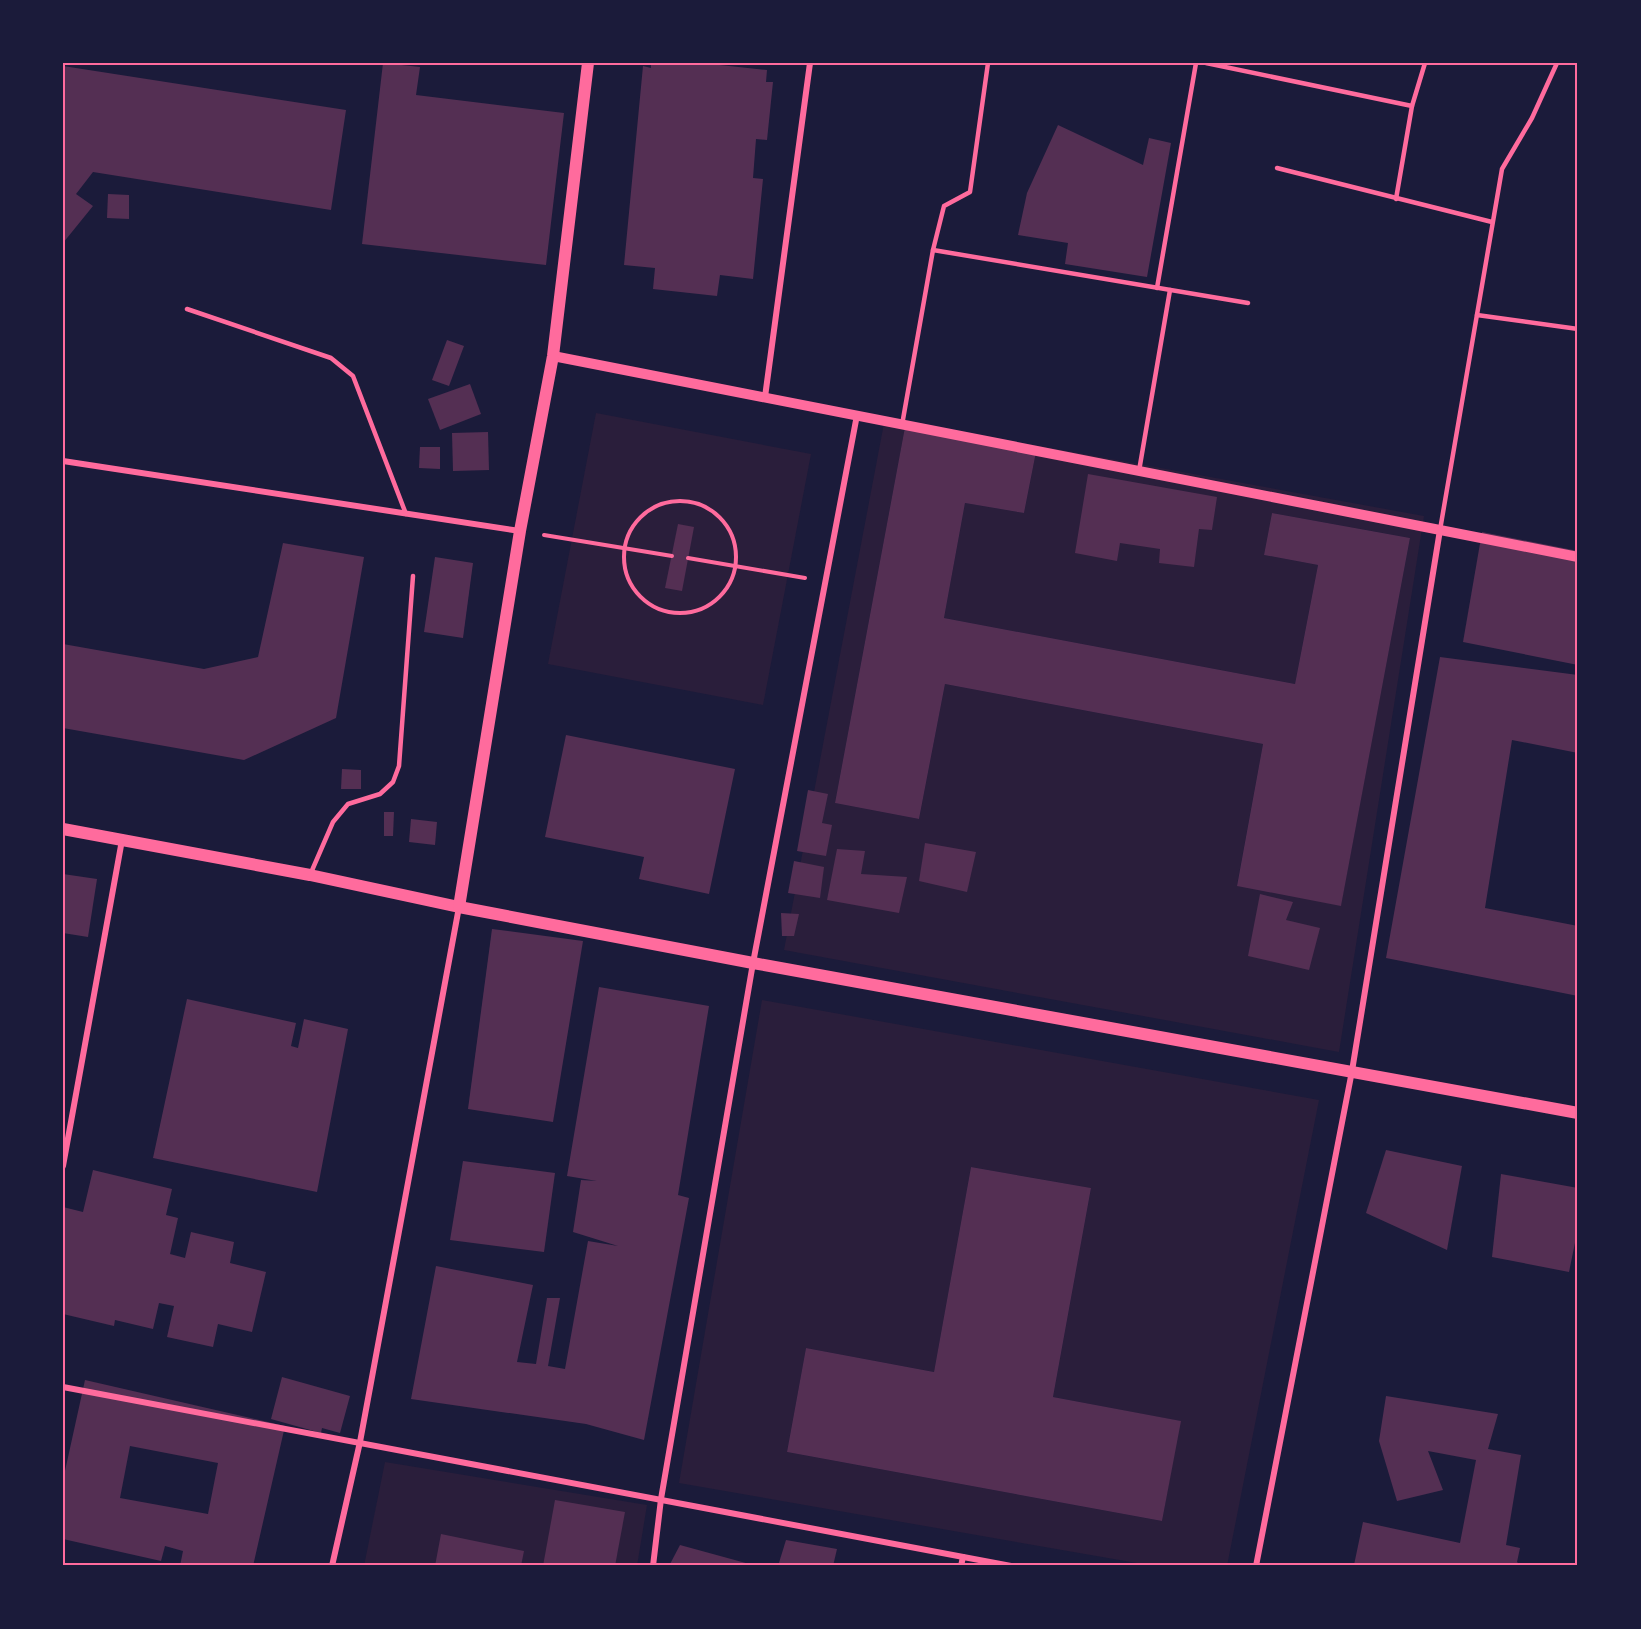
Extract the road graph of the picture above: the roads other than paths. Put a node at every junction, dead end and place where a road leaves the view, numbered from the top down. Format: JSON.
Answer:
{"nodes":[{"id":1,"x":588,"y":63,"type":"edge"},
{"id":2,"x":810,"y":63,"type":"edge"},
{"id":3,"x":988,"y":63,"type":"edge"},
{"id":4,"x":1196,"y":63,"type":"edge"},
{"id":5,"x":1206,"y":63,"type":"edge"},
{"id":6,"x":1425,"y":63,"type":"edge"},
{"id":7,"x":1557,"y":63,"type":"edge"},
{"id":8,"x":1412,"y":106,"type":"junction"},
{"id":9,"x":1277,"y":168,"type":"dead end"},
{"id":10,"x":1396,"y":199,"type":"junction"},
{"id":11,"x":1492,"y":222,"type":"junction"},
{"id":12,"x":933,"y":250,"type":"junction"},
{"id":13,"x":1157,"y":288,"type":"junction"},
{"id":14,"x":1170,"y":290,"type":"junction"},
{"id":15,"x":1248,"y":303,"type":"dead end"},
{"id":16,"x":187,"y":309,"type":"dead end"},
{"id":17,"x":1476,"y":315,"type":"junction"},
{"id":18,"x":1578,"y":328,"type":"edge"},
{"id":19,"x":553,"y":356,"type":"junction"},
{"id":20,"x":765,"y":397,"type":"junction"},
{"id":21,"x":856,"y":416,"type":"junction"},
{"id":22,"x":902,"y":425,"type":"junction"},
{"id":23,"x":63,"y":460,"type":"edge"},
{"id":24,"x":1139,"y":471,"type":"junction"},
{"id":25,"x":406,"y":514,"type":"junction"},
{"id":26,"x":1440,"y":530,"type":"junction"},
{"id":27,"x":520,"y":531,"type":"junction"},
{"id":28,"x":1578,"y":557,"type":"edge"},
{"id":29,"x":413,"y":576,"type":"dead end"},
{"id":30,"x":63,"y":829,"type":"edge"},
{"id":31,"x":122,"y":840,"type":"junction"},
{"id":32,"x":310,"y":875,"type":"junction"},
{"id":33,"x":459,"y":907,"type":"junction"},
{"id":34,"x":753,"y":963,"type":"junction"},
{"id":35,"x":1352,"y":1071,"type":"junction"},
{"id":36,"x":1578,"y":1113,"type":"edge"},
{"id":37,"x":63,"y":1166,"type":"edge"},
{"id":38,"x":63,"y":1387,"type":"edge"},
{"id":39,"x":360,"y":1442,"type":"junction"},
{"id":40,"x":661,"y":1499,"type":"junction"},
{"id":41,"x":963,"y":1557,"type":"junction"},
{"id":42,"x":332,"y":1566,"type":"edge"},
{"id":43,"x":652,"y":1566,"type":"edge"},
{"id":44,"x":961,"y":1566,"type":"edge"},
{"id":45,"x":1011,"y":1566,"type":"edge"},
{"id":46,"x":1256,"y":1566,"type":"edge"}],
"edges":[{"from":1,"to":19,"type":"main road"},
{"from":2,"to":20,"type":"street"},
{"from":3,"to":12,"type":"lane"},
{"from":4,"to":13,"type":"lane"},
{"from":5,"to":8,"type":"lane"},
{"from":6,"to":8,"type":"lane"},
{"from":7,"to":11,"type":"lane"},
{"from":8,"to":10,"type":"lane"},
{"from":9,"to":10,"type":"lane"},
{"from":10,"to":11,"type":"lane"},
{"from":11,"to":17,"type":"lane"},
{"from":12,"to":13,"type":"lane"},
{"from":12,"to":22,"type":"lane"},
{"from":13,"to":14,"type":"lane"},
{"from":14,"to":15,"type":"lane"},
{"from":14,"to":24,"type":"lane"},
{"from":16,"to":25,"type":"lane"},
{"from":17,"to":18,"type":"lane"},
{"from":17,"to":26,"type":"lane"},
{"from":19,"to":20,"type":"street"},
{"from":19,"to":27,"type":"main road"},
{"from":20,"to":21,"type":"street"},
{"from":21,"to":22,"type":"street"},
{"from":21,"to":34,"type":"street"},
{"from":22,"to":24,"type":"street"},
{"from":23,"to":25,"type":"street"},
{"from":24,"to":26,"type":"street"},
{"from":25,"to":27,"type":"street"},
{"from":26,"to":28,"type":"street"},
{"from":26,"to":35,"type":"street"},
{"from":27,"to":33,"type":"main road"},
{"from":29,"to":32,"type":"lane"},
{"from":30,"to":31,"type":"main road"},
{"from":31,"to":32,"type":"main road"},
{"from":31,"to":37,"type":"street"},
{"from":32,"to":33,"type":"main road"},
{"from":33,"to":34,"type":"main road"},
{"from":33,"to":39,"type":"street"},
{"from":34,"to":35,"type":"main road"},
{"from":34,"to":40,"type":"street"},
{"from":35,"to":36,"type":"main road"},
{"from":35,"to":46,"type":"street"},
{"from":38,"to":39,"type":"street"},
{"from":39,"to":40,"type":"street"},
{"from":39,"to":42,"type":"street"},
{"from":40,"to":41,"type":"street"},
{"from":40,"to":43,"type":"street"},
{"from":41,"to":44,"type":"street"},
{"from":41,"to":45,"type":"street"}]}
